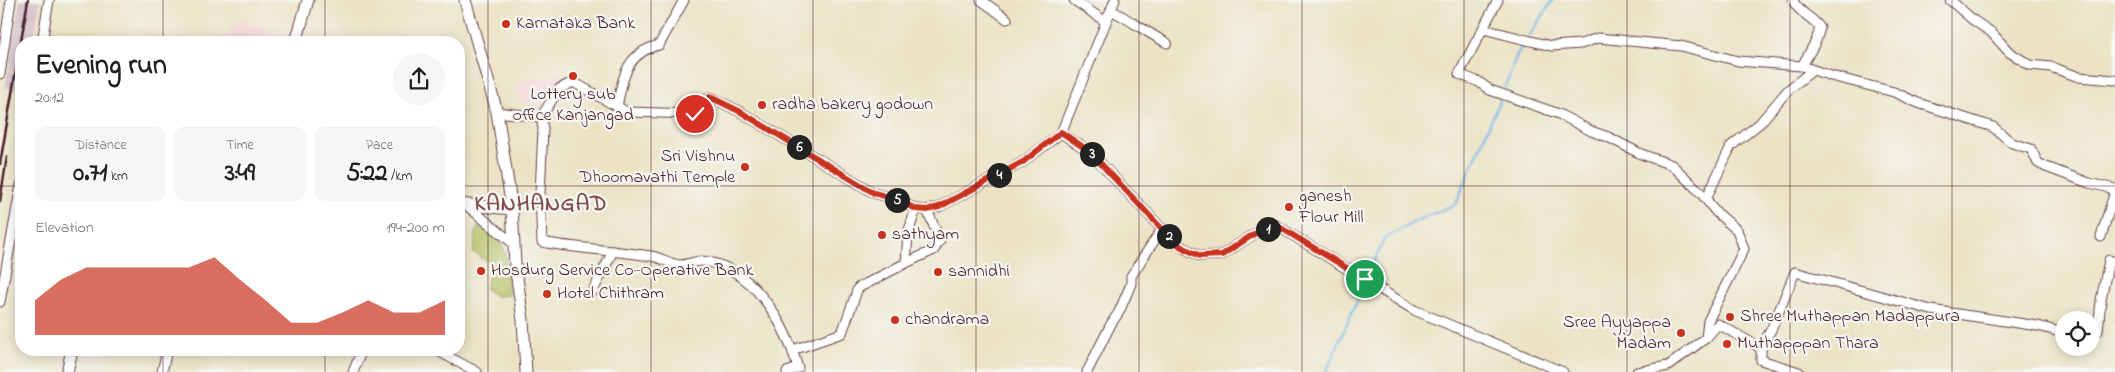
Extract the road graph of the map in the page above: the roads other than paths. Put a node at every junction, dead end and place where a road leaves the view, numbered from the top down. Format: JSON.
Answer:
{"nodes":[{"id":1,"x":11,"y":0,"type":"edge"},
{"id":2,"x":49,"y":0,"type":"edge"},
{"id":3,"x":308,"y":0,"type":"edge"},
{"id":4,"x":465,"y":0,"type":"edge"},
{"id":5,"x":684,"y":0,"type":"edge"},
{"id":6,"x":981,"y":0,"type":"edge"},
{"id":7,"x":1074,"y":0,"type":"edge"},
{"id":8,"x":1115,"y":0,"type":"edge"},
{"id":9,"x":1498,"y":0,"type":"edge"},
{"id":10,"x":1793,"y":0,"type":"edge"},
{"id":11,"x":1950,"y":0,"type":"edge"},
{"id":12,"x":1111,"y":10,"type":"junction"},
{"id":13,"x":1007,"y":19,"type":"dead end"},
{"id":14,"x":1106,"y":22,"type":"junction"},
{"id":15,"x":1483,"y":29,"type":"junction"},
{"id":16,"x":43,"y":36,"type":"edge"},
{"id":17,"x":298,"y":36,"type":"edge"},
{"id":18,"x":1167,"y":43,"type":"dead end"},
{"id":19,"x":1802,"y":66,"type":"junction"},
{"id":20,"x":1813,"y":70,"type":"junction"},
{"id":21,"x":0,"y":74,"type":"edge"},
{"id":22,"x":2115,"y":80,"type":"edge"},
{"id":23,"x":617,"y":107,"type":"junction"},
{"id":24,"x":497,"y":112,"type":"junction"},
{"id":25,"x":541,"y":117,"type":"junction"},
{"id":26,"x":1061,"y":132,"type":"junction"},
{"id":27,"x":2115,"y":190,"type":"edge"},
{"id":28,"x":1706,"y":199,"type":"junction"},
{"id":29,"x":465,"y":204,"type":"edge"},
{"id":30,"x":465,"y":206,"type":"edge"},
{"id":31,"x":512,"y":209,"type":"junction"},
{"id":32,"x":916,"y":209,"type":"junction"},
{"id":33,"x":927,"y":210,"type":"junction"},
{"id":34,"x":15,"y":218,"type":"edge"},
{"id":35,"x":1162,"y":229,"type":"junction"},
{"id":36,"x":2101,"y":237,"type":"dead end"},
{"id":37,"x":514,"y":244,"type":"junction"},
{"id":38,"x":613,"y":251,"type":"junction"},
{"id":39,"x":2115,"y":262,"type":"edge"},
{"id":40,"x":906,"y":263,"type":"junction"},
{"id":41,"x":593,"y":291,"type":"dead end"},
{"id":42,"x":0,"y":302,"type":"edge"},
{"id":43,"x":2100,"y":311,"type":"edge"},
{"id":44,"x":2055,"y":331,"type":"edge"},
{"id":45,"x":1706,"y":338,"type":"junction"},
{"id":46,"x":1761,"y":348,"type":"junction"},
{"id":47,"x":793,"y":350,"type":"junction"},
{"id":48,"x":71,"y":356,"type":"edge"},
{"id":49,"x":166,"y":356,"type":"edge"},
{"id":50,"x":360,"y":356,"type":"edge"},
{"id":51,"x":447,"y":356,"type":"edge"},
{"id":52,"x":67,"y":372,"type":"edge"},
{"id":53,"x":162,"y":372,"type":"edge"},
{"id":54,"x":353,"y":372,"type":"edge"},
{"id":55,"x":477,"y":372,"type":"edge"},
{"id":56,"x":526,"y":372,"type":"edge"},
{"id":57,"x":787,"y":372,"type":"edge"},
{"id":58,"x":1087,"y":372,"type":"edge"},
{"id":59,"x":1563,"y":372,"type":"edge"},
{"id":60,"x":1637,"y":372,"type":"edge"},
{"id":61,"x":1798,"y":372,"type":"edge"}],
"edges":[{"from":1,"to":21,"type":"street"},
{"from":2,"to":16,"type":"street"},
{"from":3,"to":17,"type":"main road"},
{"from":4,"to":24,"type":"main road"},
{"from":5,"to":23,"type":"street"},
{"from":6,"to":13,"type":"street"},
{"from":7,"to":14,"type":"street"},
{"from":8,"to":12,"type":"street"},
{"from":9,"to":15,"type":"street"},
{"from":10,"to":19,"type":"street"},
{"from":11,"to":22,"type":"street"},
{"from":12,"to":14,"type":"street"},
{"from":12,"to":18,"type":"street"},
{"from":14,"to":26,"type":"street"},
{"from":15,"to":19,"type":"street"},
{"from":15,"to":28,"type":"street"},
{"from":19,"to":20,"type":"street"},
{"from":20,"to":27,"type":"street"},
{"from":20,"to":28,"type":"street"},
{"from":23,"to":25,"type":"street"},
{"from":23,"to":32,"type":"street"},
{"from":24,"to":25,"type":"street"},
{"from":24,"to":31,"type":"main road"},
{"from":25,"to":38,"type":"street"},
{"from":26,"to":33,"type":"street"},
{"from":26,"to":35,"type":"street"},
{"from":27,"to":36,"type":"street"},
{"from":28,"to":45,"type":"street"},
{"from":29,"to":31,"type":"main road"},
{"from":30,"to":37,"type":"street"},
{"from":31,"to":37,"type":"main road"},
{"from":32,"to":33,"type":"street"},
{"from":32,"to":40,"type":"street"},
{"from":33,"to":40,"type":"street"},
{"from":34,"to":42,"type":"street"},
{"from":35,"to":58,"type":"street"},
{"from":35,"to":59,"type":"street"},
{"from":37,"to":56,"type":"main road"},
{"from":38,"to":41,"type":"street"},
{"from":38,"to":47,"type":"street"},
{"from":39,"to":43,"type":"street"},
{"from":40,"to":47,"type":"street"},
{"from":44,"to":46,"type":"street"},
{"from":45,"to":46,"type":"street"},
{"from":45,"to":60,"type":"street"},
{"from":46,"to":61,"type":"street"},
{"from":47,"to":57,"type":"street"},
{"from":48,"to":52,"type":"main road"},
{"from":49,"to":53,"type":"street"},
{"from":50,"to":54,"type":"street"},
{"from":51,"to":55,"type":"street"}]}
